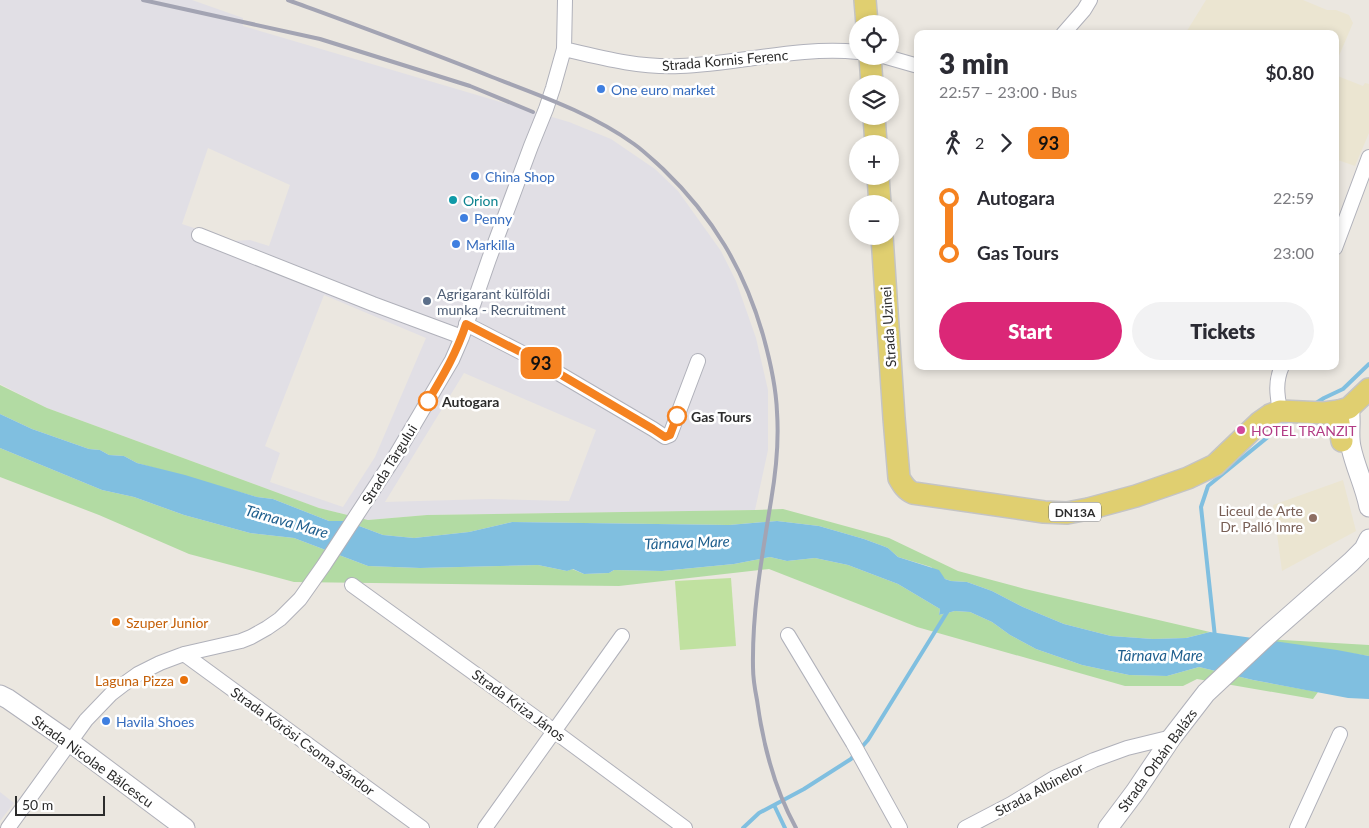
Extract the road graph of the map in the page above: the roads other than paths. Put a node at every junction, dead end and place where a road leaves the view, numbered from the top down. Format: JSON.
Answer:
{"nodes":[{"id":1,"x":565,"y":0,"type":"edge"},
{"id":2,"x":865,"y":0,"type":"edge"},
{"id":3,"x":1090,"y":0,"type":"edge"},
{"id":4,"x":866,"y":15,"type":"edge"},
{"id":5,"x":1066,"y":30,"type":"edge"},
{"id":6,"x":564,"y":49,"type":"junction"},
{"id":7,"x":849,"y":52,"type":"edge"},
{"id":8,"x":899,"y":61,"type":"edge"},
{"id":9,"x":914,"y":65,"type":"edge"},
{"id":10,"x":1369,"y":156,"type":"edge"},
{"id":11,"x":1339,"y":230,"type":"edge"},
{"id":12,"x":199,"y":235,"type":"dead end"},
{"id":13,"x":883,"y":245,"type":"edge"},
{"id":14,"x":464,"y":330,"type":"junction"},
{"id":15,"x":698,"y":361,"type":"dead end"},
{"id":16,"x":1280,"y":370,"type":"edge"},
{"id":17,"x":1369,"y":389,"type":"edge"},
{"id":18,"x":1343,"y":409,"type":"junction"},
{"id":19,"x":1297,"y":412,"type":"junction"},
{"id":20,"x":1342,"y":440,"type":"junction"},
{"id":21,"x":1354,"y":461,"type":"junction"},
{"id":22,"x":1369,"y":507,"type":"edge"},
{"id":23,"x":1369,"y":539,"type":"edge"},
{"id":24,"x":352,"y":585,"type":"dead end"},
{"id":25,"x":788,"y":635,"type":"dead end"},
{"id":26,"x":622,"y":636,"type":"dead end"},
{"id":27,"x":184,"y":654,"type":"junction"},
{"id":28,"x":0,"y":695,"type":"edge"},
{"id":29,"x":554,"y":730,"type":"junction"},
{"id":30,"x":1340,"y":734,"type":"dead end"},
{"id":31,"x":1172,"y":737,"type":"junction"},
{"id":32,"x":70,"y":742,"type":"junction"},
{"id":33,"x":8,"y":828,"type":"edge"},
{"id":34,"x":185,"y":828,"type":"edge"},
{"id":35,"x":422,"y":828,"type":"edge"},
{"id":36,"x":485,"y":828,"type":"edge"},
{"id":37,"x":684,"y":828,"type":"edge"},
{"id":38,"x":900,"y":828,"type":"edge"},
{"id":39,"x":965,"y":828,"type":"edge"},
{"id":40,"x":1108,"y":828,"type":"edge"},
{"id":41,"x":1297,"y":828,"type":"edge"}],
"edges":[{"from":1,"to":6,"type":"street","name":"Strada Târgului"},
{"from":2,"to":4,"type":"main road"},
{"from":3,"to":5,"type":"street"},
{"from":6,"to":7,"type":"street","name":"Strada Kornis Ferenc"},
{"from":6,"to":14,"type":"street","name":"Strada Târgului"},
{"from":8,"to":9,"type":"street"},
{"from":10,"to":11,"type":"street"},
{"from":12,"to":14,"type":"street"},
{"from":13,"to":19,"type":"main road","name":"Strada Uzinei","number":"DN13A"},
{"from":14,"to":15,"type":"street"},
{"from":14,"to":27,"type":"street","name":"Strada Târgului"},
{"from":16,"to":19,"type":"street"},
{"from":17,"to":18,"type":"main road"},
{"from":18,"to":19,"type":"main road","number":"DN13A"},
{"from":18,"to":20,"type":"main road"},
{"from":18,"to":21,"type":"main road"},
{"from":19,"to":20,"type":"main road"},
{"from":20,"to":21,"type":"main road"},
{"from":21,"to":22,"type":"main road"},
{"from":23,"to":31,"type":"main road","name":"Strada Orbán Balázs"},
{"from":24,"to":29,"type":"street","name":"Strada Kriza János"},
{"from":25,"to":38,"type":"street"},
{"from":26,"to":29,"type":"street"},
{"from":27,"to":32,"type":"street","name":"Strada Târgului"},
{"from":27,"to":35,"type":"street","name":"Strada Kőrösi Csoma Sándor"},
{"from":28,"to":32,"type":"main road","name":"Strada Nicolae Bălcescu"},
{"from":29,"to":36,"type":"street"},
{"from":29,"to":37,"type":"street","name":"Strada Kriza János"},
{"from":30,"to":41,"type":"street"},
{"from":31,"to":39,"type":"street","name":"Strada Albinelor"},
{"from":31,"to":40,"type":"main road","name":"Strada Orbán Balázs"},
{"from":32,"to":33,"type":"street","name":"Strada Târgului"},
{"from":32,"to":34,"type":"main road","name":"Strada Nicolae Bălcescu"}]}
